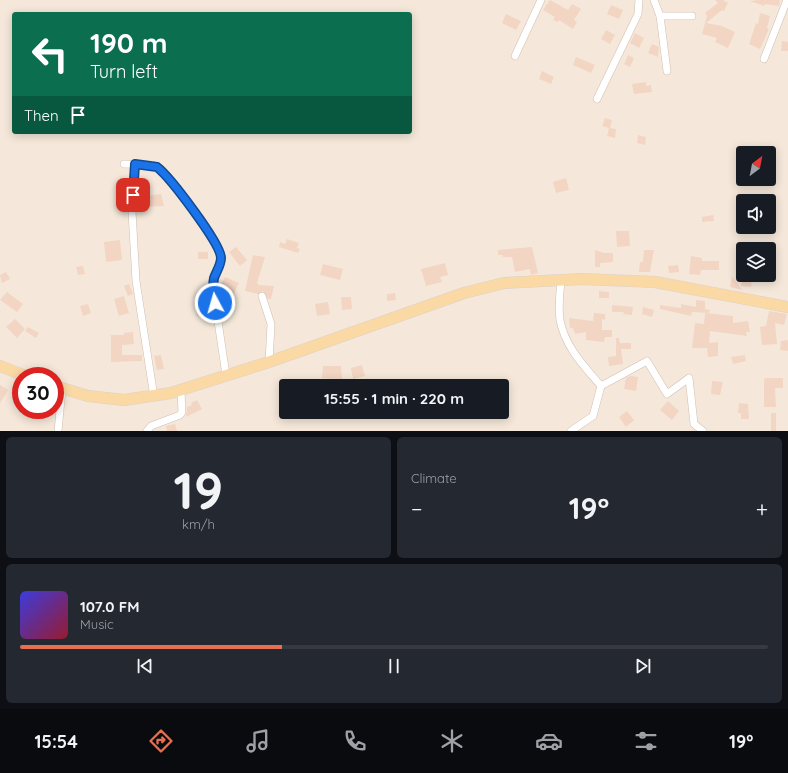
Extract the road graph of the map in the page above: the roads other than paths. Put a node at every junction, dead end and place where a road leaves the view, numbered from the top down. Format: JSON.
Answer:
{"nodes":[{"id":1,"x":540,"y":0,"type":"edge"},
{"id":2,"x":639,"y":0,"type":"edge"},
{"id":3,"x":654,"y":0,"type":"edge"},
{"id":4,"x":787,"y":0,"type":"edge"},
{"id":5,"x":660,"y":16,"type":"junction"},
{"id":6,"x":692,"y":16,"type":"dead end"},
{"id":7,"x":515,"y":56,"type":"dead end"},
{"id":8,"x":764,"y":59,"type":"dead end"},
{"id":9,"x":666,"y":71,"type":"dead end"},
{"id":10,"x":597,"y":99,"type":"dead end"},
{"id":11,"x":124,"y":164,"type":"dead end"},
{"id":12,"x":135,"y":164,"type":"junction"},
{"id":13,"x":561,"y":280,"type":"junction"},
{"id":14,"x":262,"y":296,"type":"dead end"},
{"id":15,"x":788,"y":307,"type":"edge"},
{"id":16,"x":269,"y":362,"type":"junction"},
{"id":17,"x":0,"y":366,"type":"edge"},
{"id":18,"x":12,"y":371,"type":"edge"},
{"id":19,"x":226,"y":375,"type":"junction"},
{"id":20,"x":601,"y":386,"type":"junction"},
{"id":21,"x":64,"y":389,"type":"edge"},
{"id":22,"x":181,"y":391,"type":"junction"},
{"id":23,"x":154,"y":397,"type":"junction"},
{"id":24,"x":58,"y":419,"type":"edge"},
{"id":25,"x":58,"y":431,"type":"edge"},
{"id":26,"x":147,"y":431,"type":"edge"},
{"id":27,"x":571,"y":431,"type":"edge"},
{"id":28,"x":703,"y":431,"type":"edge"}],
"edges":[{"from":1,"to":7,"type":"street"},
{"from":2,"to":10,"type":"street"},
{"from":3,"to":5,"type":"street"},
{"from":4,"to":8,"type":"street"},
{"from":5,"to":6,"type":"street"},
{"from":5,"to":9,"type":"street"},
{"from":11,"to":12,"type":"street"},
{"from":12,"to":19,"type":"street"},
{"from":12,"to":23,"type":"street"},
{"from":13,"to":15,"type":"main road"},
{"from":13,"to":16,"type":"main road"},
{"from":13,"to":20,"type":"street"},
{"from":14,"to":16,"type":"street"},
{"from":16,"to":19,"type":"main road"},
{"from":17,"to":18,"type":"main road"},
{"from":19,"to":22,"type":"main road"},
{"from":20,"to":27,"type":"street"},
{"from":20,"to":28,"type":"street"},
{"from":21,"to":23,"type":"main road"},
{"from":22,"to":23,"type":"main road"},
{"from":22,"to":26,"type":"street"},
{"from":24,"to":25,"type":"street"}]}
